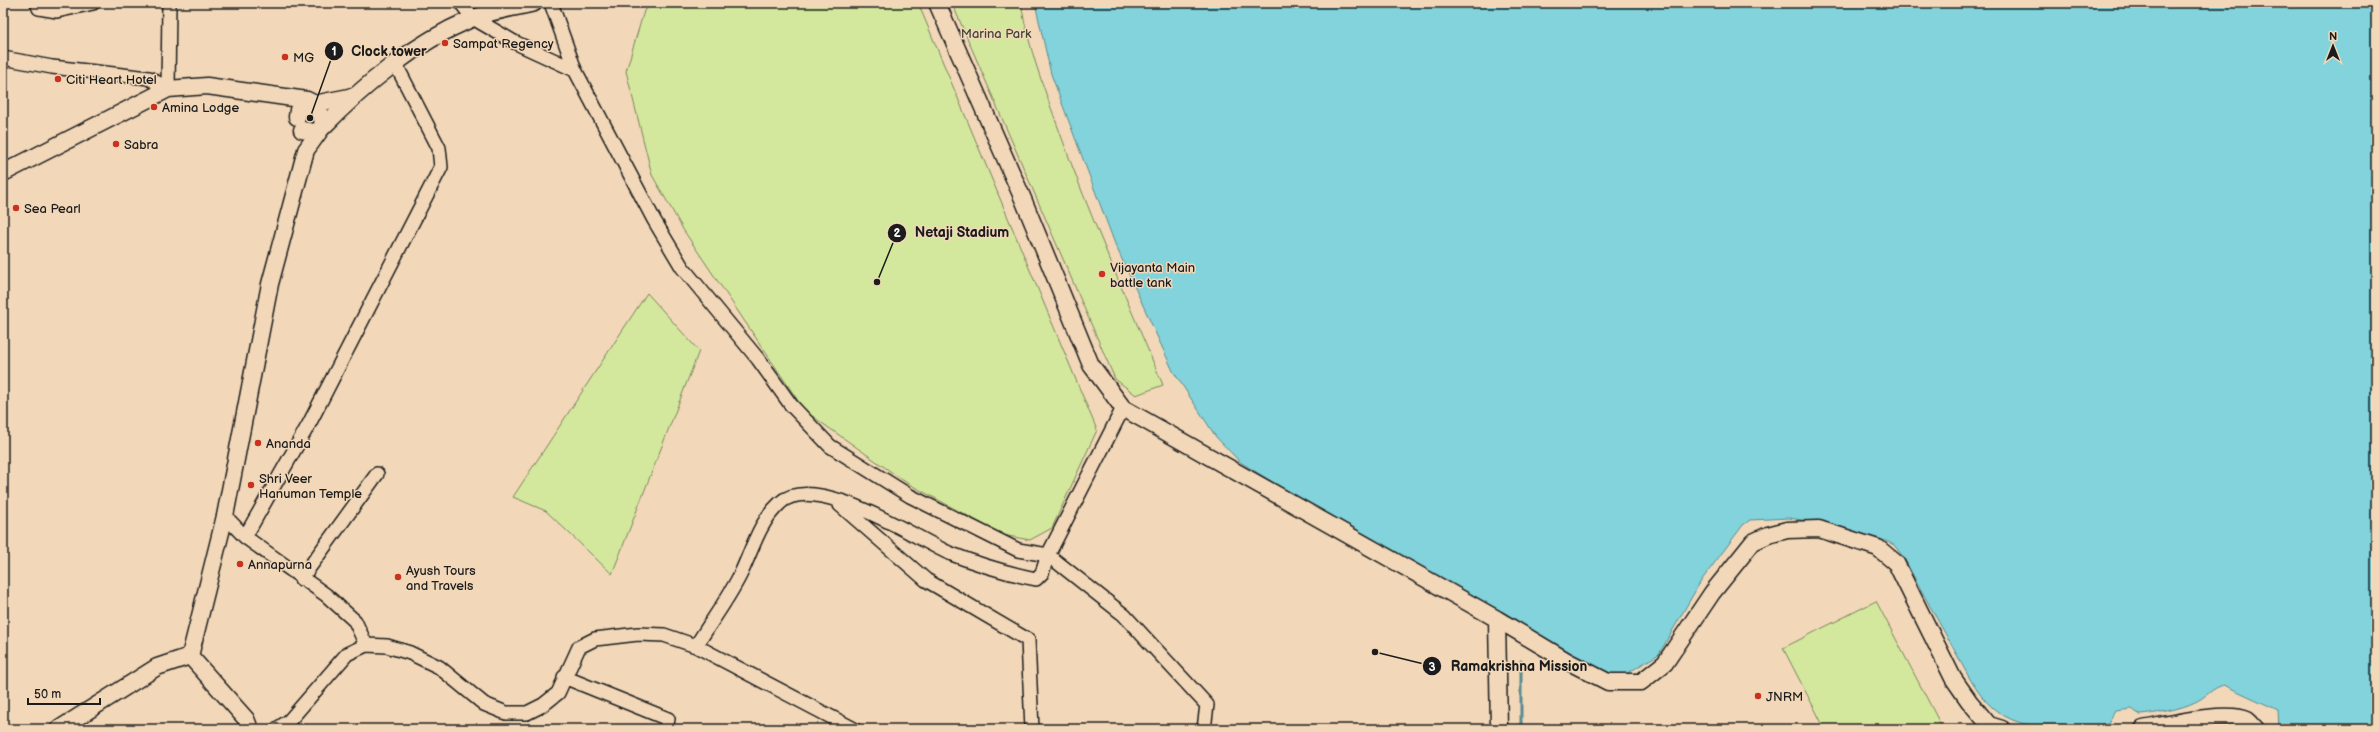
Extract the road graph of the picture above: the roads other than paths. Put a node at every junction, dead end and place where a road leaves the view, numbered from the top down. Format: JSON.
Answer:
{"nodes":[{"id":1,"x":37,"y":3,"type":"edge"},
{"id":2,"x":93,"y":3,"type":"edge"},
{"id":3,"x":169,"y":3,"type":"edge"},
{"id":4,"x":461,"y":3,"type":"edge"},
{"id":5,"x":534,"y":3,"type":"edge"},
{"id":6,"x":551,"y":3,"type":"edge"},
{"id":7,"x":937,"y":3,"type":"edge"},
{"id":8,"x":473,"y":18,"type":"junction"},
{"id":9,"x":3,"y":58,"type":"edge"},
{"id":10,"x":395,"y":63,"type":"junction"},
{"id":11,"x":575,"y":70,"type":"junction"},
{"id":12,"x":168,"y":89,"type":"junction"},
{"id":13,"x":355,"y":95,"type":"junction"},
{"id":14,"x":282,"y":96,"type":"junction"},
{"id":15,"x":316,"y":104,"type":"junction"},
{"id":16,"x":300,"y":124,"type":"junction"},
{"id":17,"x":321,"y":129,"type":"junction"},
{"id":18,"x":306,"y":150,"type":"junction"},
{"id":19,"x":3,"y":173,"type":"edge"},
{"id":20,"x":1123,"y":408,"type":"junction"},
{"id":21,"x":377,"y":474,"type":"dead end"},
{"id":22,"x":829,"y":496,"type":"junction"},
{"id":23,"x":225,"y":516,"type":"junction"},
{"id":24,"x":245,"y":537,"type":"junction"},
{"id":25,"x":1048,"y":555,"type":"junction"},
{"id":26,"x":301,"y":579,"type":"junction"},
{"id":27,"x":1497,"y":619,"type":"junction"},
{"id":28,"x":366,"y":644,"type":"junction"},
{"id":29,"x":696,"y":646,"type":"junction"},
{"id":30,"x":190,"y":656,"type":"junction"},
{"id":31,"x":564,"y":677,"type":"junction"},
{"id":32,"x":1991,"y":728,"type":"edge"},
{"id":33,"x":59,"y":729,"type":"edge"},
{"id":34,"x":250,"y":729,"type":"edge"},
{"id":35,"x":277,"y":729,"type":"edge"},
{"id":36,"x":666,"y":729,"type":"edge"},
{"id":37,"x":854,"y":729,"type":"edge"},
{"id":38,"x":1032,"y":729,"type":"edge"},
{"id":39,"x":1204,"y":729,"type":"edge"},
{"id":40,"x":1500,"y":729,"type":"edge"},
{"id":41,"x":2143,"y":729,"type":"edge"},
{"id":42,"x":2256,"y":729,"type":"edge"}],
"edges":[{"from":1,"to":2,"type":"street"},
{"from":3,"to":12,"type":"street"},
{"from":4,"to":8,"type":"street"},
{"from":5,"to":8,"type":"main road"},
{"from":6,"to":11,"type":"street"},
{"from":7,"to":20,"type":"main road"},
{"from":8,"to":10,"type":"main road"},
{"from":8,"to":11,"type":"street"},
{"from":9,"to":12,"type":"street"},
{"from":10,"to":13,"type":"main road"},
{"from":10,"to":24,"type":"street"},
{"from":11,"to":25,"type":"street"},
{"from":12,"to":14,"type":"main road"},
{"from":12,"to":19,"type":"main road"},
{"from":13,"to":15,"type":"main road"},
{"from":13,"to":17,"type":"main road"},
{"from":14,"to":15,"type":"main road"},
{"from":14,"to":16,"type":"main road"},
{"from":15,"to":16,"type":"main road"},
{"from":15,"to":17,"type":"main road"},
{"from":16,"to":17,"type":"main road"},
{"from":16,"to":18,"type":"main road"},
{"from":17,"to":18,"type":"main road"},
{"from":18,"to":23,"type":"main road"},
{"from":20,"to":25,"type":"street"},
{"from":20,"to":27,"type":"main road"},
{"from":21,"to":26,"type":"street"},
{"from":22,"to":25,"type":"street"},
{"from":22,"to":29,"type":"street"},
{"from":22,"to":38,"type":"street"},
{"from":23,"to":24,"type":"street"},
{"from":23,"to":30,"type":"main road"},
{"from":24,"to":26,"type":"street"},
{"from":25,"to":39,"type":"street"},
{"from":26,"to":28,"type":"street"},
{"from":27,"to":32,"type":"main road"},
{"from":27,"to":40,"type":"main road"},
{"from":28,"to":31,"type":"street"},
{"from":28,"to":35,"type":"street"},
{"from":29,"to":31,"type":"street"},
{"from":29,"to":37,"type":"street"},
{"from":30,"to":33,"type":"main road"},
{"from":30,"to":34,"type":"main road"},
{"from":31,"to":36,"type":"street"},
{"from":41,"to":42,"type":"main road"}]}
